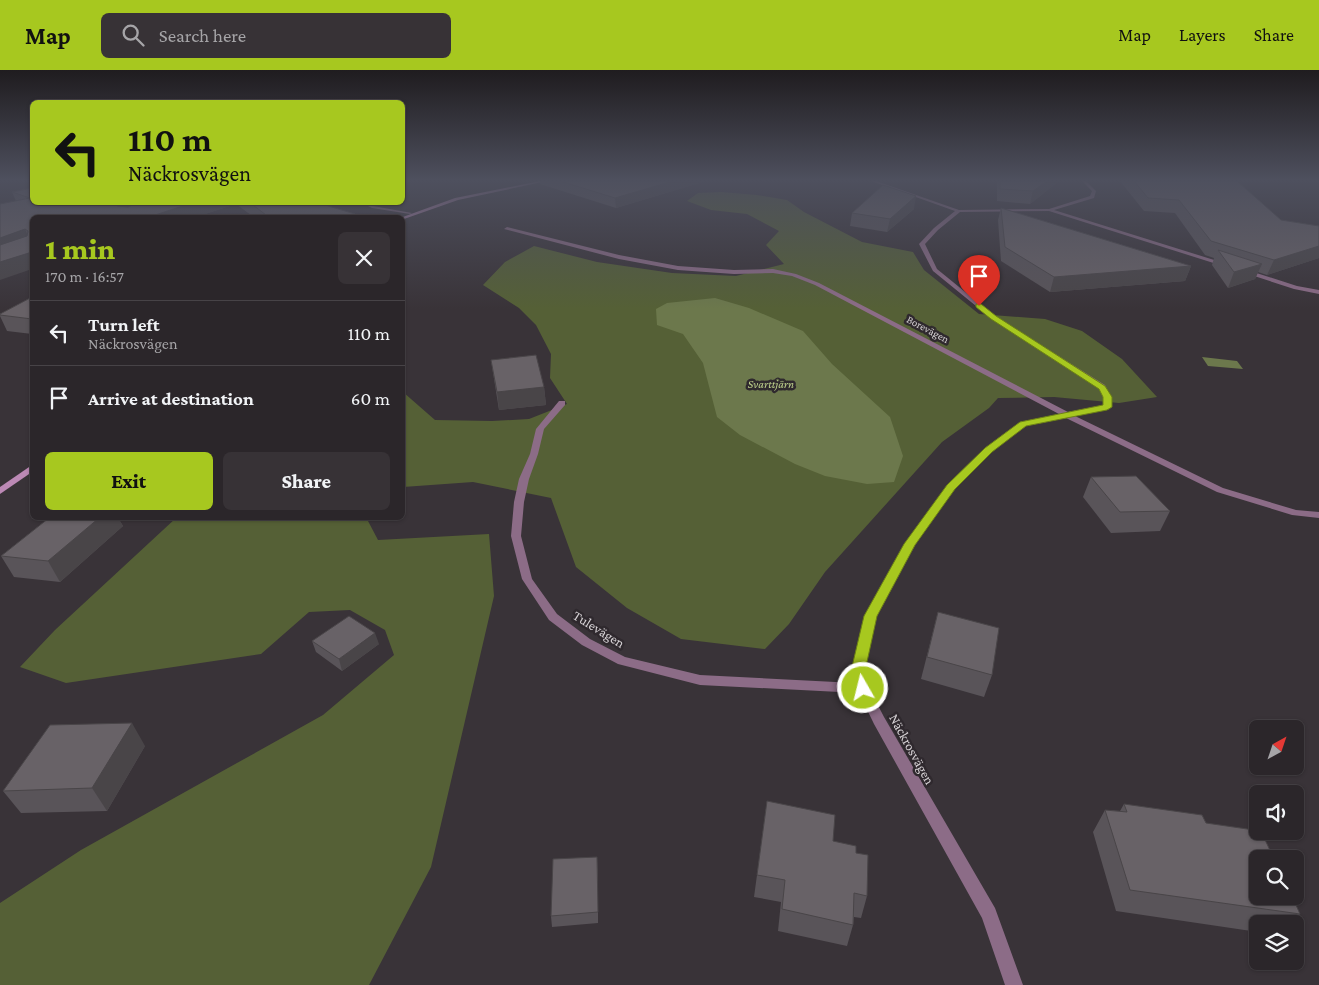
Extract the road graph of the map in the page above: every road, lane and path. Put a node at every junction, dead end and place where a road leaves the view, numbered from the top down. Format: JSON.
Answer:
{"nodes":[{"id":1,"x":943,"y":224,"type":"edge"},
{"id":2,"x":1093,"y":224,"type":"edge"},
{"id":3,"x":507,"y":229,"type":"dead end"},
{"id":4,"x":1230,"y":267,"type":"edge"},
{"id":5,"x":1239,"y":270,"type":"edge"},
{"id":6,"x":1319,"y":292,"type":"edge"},
{"id":7,"x":562,"y":403,"type":"dead end"},
{"id":8,"x":1069,"y":416,"type":"junction"},
{"id":9,"x":30,"y":469,"type":"edge"},
{"id":10,"x":0,"y":491,"type":"edge"},
{"id":11,"x":1319,"y":515,"type":"edge"},
{"id":12,"x":863,"y":688,"type":"junction"},
{"id":13,"x":1014,"y":985,"type":"edge"}],
"edges":[{"from":1,"to":8,"type":"street","name":"Näckrosvägen"},
{"from":2,"to":4,"type":"street"},
{"from":3,"to":8,"type":"street","name":"Borevägen"},
{"from":5,"to":6,"type":"street"},
{"from":7,"to":12,"type":"street","name":"Tulevägen"},
{"from":8,"to":11,"type":"street","name":"Borevägen"},
{"from":8,"to":12,"type":"street","name":"Näckrosvägen"},
{"from":9,"to":10,"type":"street"},
{"from":12,"to":13,"type":"street","name":"Näckrosvägen"}]}
